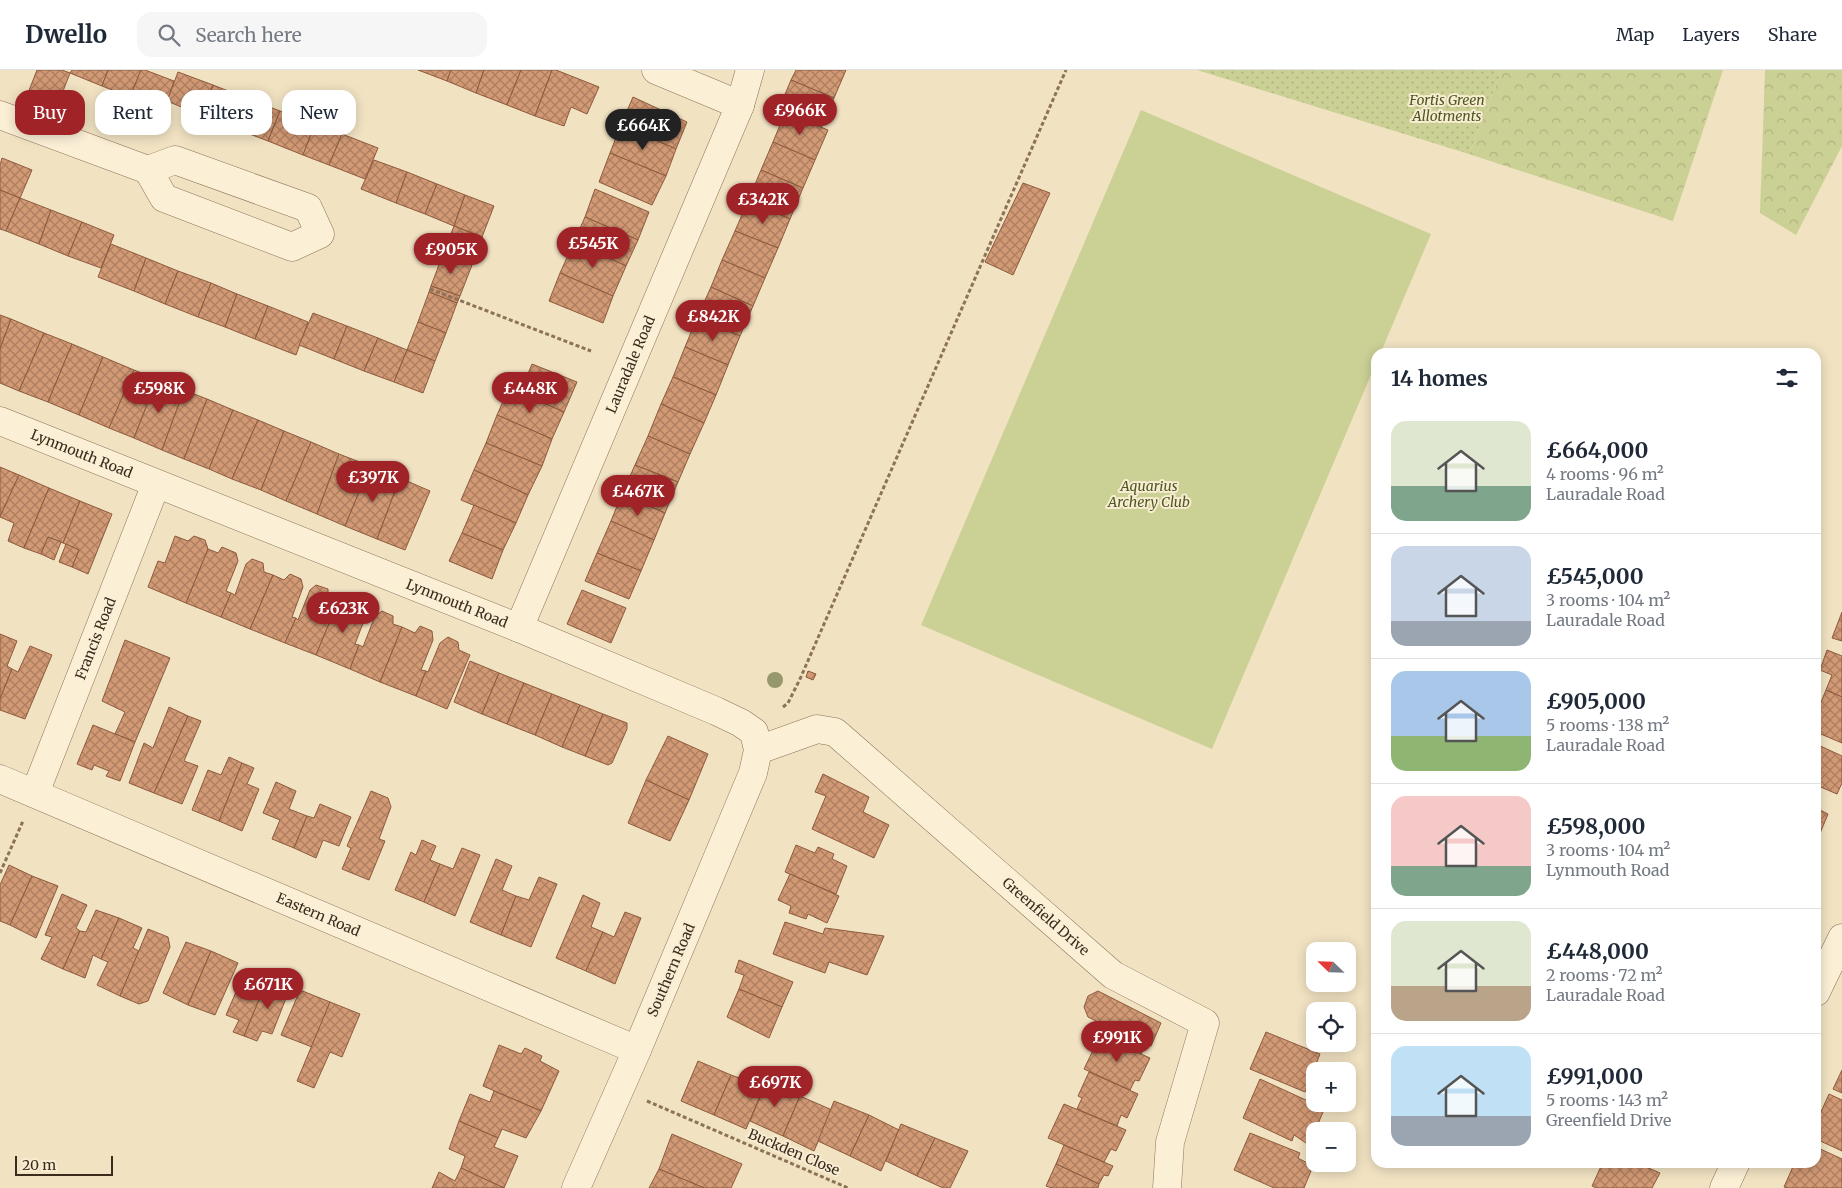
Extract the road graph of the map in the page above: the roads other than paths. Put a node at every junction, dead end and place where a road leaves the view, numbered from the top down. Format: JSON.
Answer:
{"nodes":[{"id":1,"x":656,"y":70,"type":"edge"},
{"id":2,"x":750,"y":70,"type":"edge"},
{"id":3,"x":740,"y":106,"type":"junction"},
{"id":4,"x":0,"y":115,"type":"edge"},
{"id":5,"x":148,"y":170,"type":"junction"},
{"id":6,"x":0,"y":421,"type":"edge"},
{"id":7,"x":156,"y":484,"type":"junction"},
{"id":8,"x":518,"y":628,"type":"junction"},
{"id":9,"x":756,"y":741,"type":"junction"},
{"id":10,"x":0,"y":779,"type":"edge"},
{"id":11,"x":35,"y":793,"type":"junction"},
{"id":12,"x":1842,"y":938,"type":"edge"},
{"id":13,"x":1821,"y":982,"type":"edge"},
{"id":14,"x":637,"y":1050,"type":"junction"},
{"id":15,"x":1733,"y":1168,"type":"edge"},
{"id":16,"x":576,"y":1188,"type":"edge"},
{"id":17,"x":1167,"y":1188,"type":"edge"},
{"id":18,"x":1724,"y":1188,"type":"edge"}],
"edges":[{"from":1,"to":3,"type":"street"},
{"from":2,"to":3,"type":"street","name":"Lauradale Road"},
{"from":3,"to":8,"type":"street","name":"Lauradale Road"},
{"from":4,"to":5,"type":"street"},
{"from":5,"to":5,"type":"street"},
{"from":6,"to":7,"type":"street","name":"Lynmouth Road"},
{"from":7,"to":8,"type":"street","name":"Lynmouth Road"},
{"from":7,"to":11,"type":"street","name":"Francis Road"},
{"from":8,"to":9,"type":"street","name":"Lynmouth Road"},
{"from":9,"to":14,"type":"street","name":"Southern Road"},
{"from":9,"to":17,"type":"street","name":"Greenfield Drive"},
{"from":10,"to":11,"type":"street","name":"Eastern Road"},
{"from":11,"to":14,"type":"street","name":"Eastern Road"},
{"from":12,"to":13,"type":"street"},
{"from":14,"to":16,"type":"street","name":"Southern Road"},
{"from":15,"to":18,"type":"street"}]}
